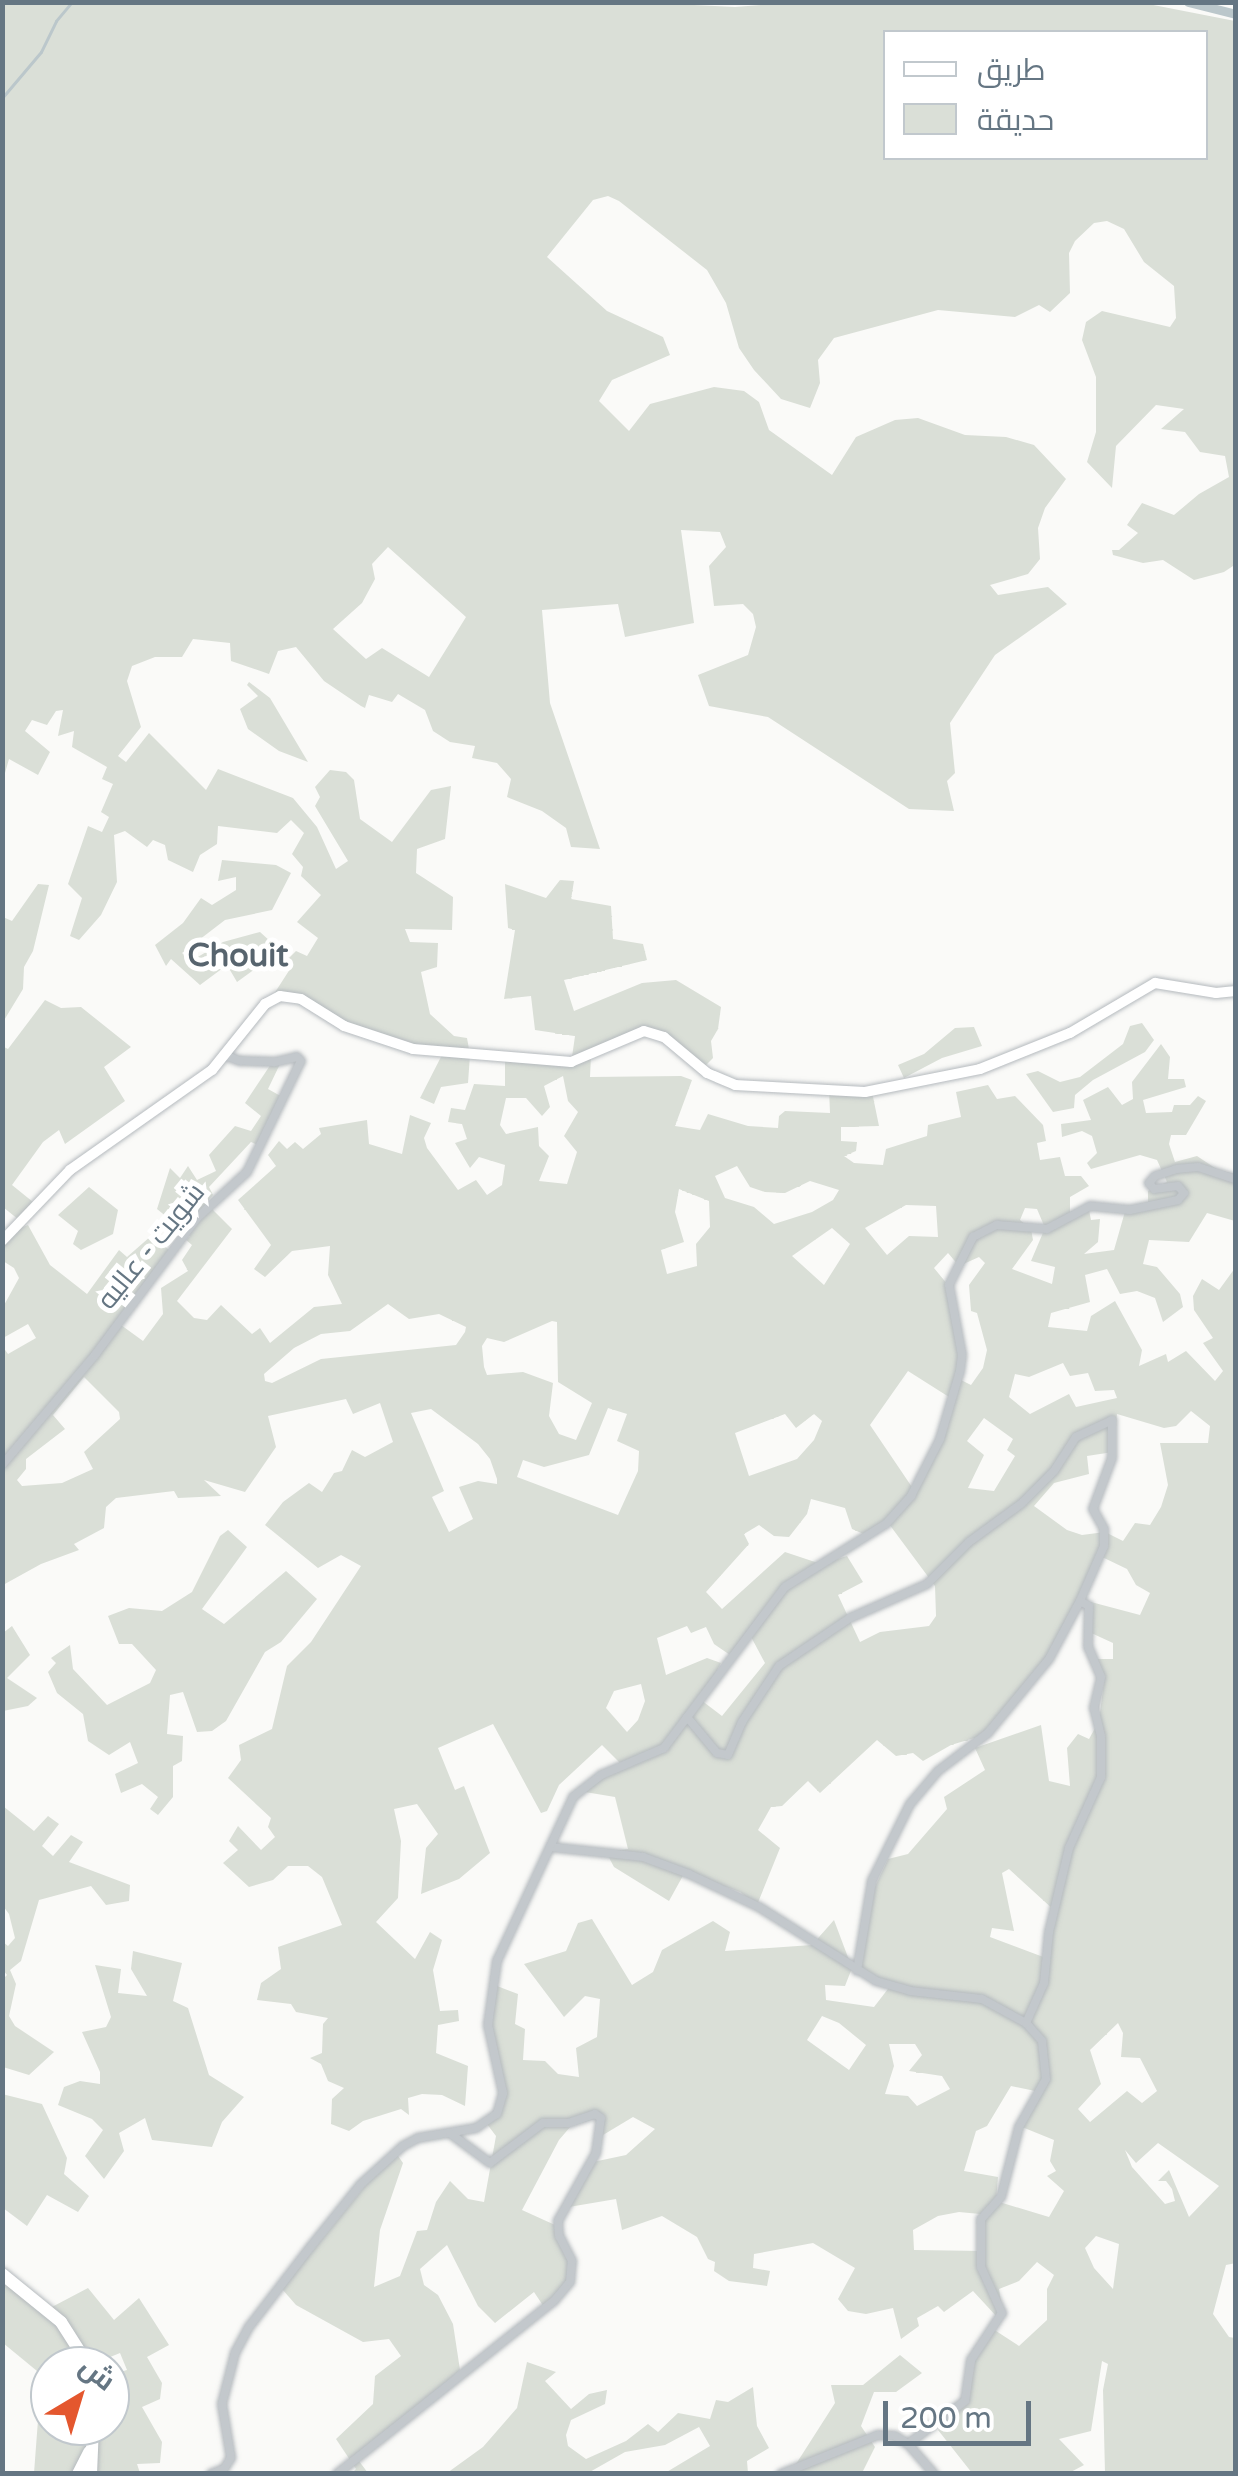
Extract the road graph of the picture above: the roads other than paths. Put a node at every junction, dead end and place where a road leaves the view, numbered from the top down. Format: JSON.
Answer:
{"nodes":[{"id":1,"x":1236,"y":991,"type":"edge"},
{"id":2,"x":224,"y":1055,"type":"junction"},
{"id":3,"x":1236,"y":1179,"type":"edge"},
{"id":4,"x":2,"y":1242,"type":"edge"},
{"id":5,"x":2,"y":1465,"type":"edge"},
{"id":6,"x":1080,"y":1601,"type":"junction"},
{"id":7,"x":688,"y":1717,"type":"junction"},
{"id":8,"x":550,"y":1847,"type":"junction"},
{"id":9,"x":858,"y":1971,"type":"junction"},
{"id":10,"x":1026,"y":2023,"type":"junction"},
{"id":11,"x":451,"y":2134,"type":"junction"},
{"id":12,"x":2,"y":2274,"type":"edge"},
{"id":13,"x":2,"y":2284,"type":"edge"},
{"id":14,"x":70,"y":2346,"type":"edge"},
{"id":15,"x":74,"y":2346,"type":"edge"},
{"id":16,"x":908,"y":2444,"type":"junction"},
{"id":17,"x":92,"y":2446,"type":"edge"},
{"id":18,"x":92,"y":2446,"type":"edge"},
{"id":19,"x":95,"y":2446,"type":"edge"},
{"id":20,"x":78,"y":2474,"type":"edge"},
{"id":21,"x":94,"y":2474,"type":"edge"},
{"id":22,"x":211,"y":2474,"type":"edge"},
{"id":23,"x":337,"y":2474,"type":"edge"},
{"id":24,"x":782,"y":2474,"type":"edge"},
{"id":25,"x":934,"y":2474,"type":"edge"}],
"edges":[{"from":1,"to":2,"type":"main road"},
{"from":2,"to":4,"type":"main road"},
{"from":2,"to":5,"type":"street","name":"شويت - عاليه"},
{"from":3,"to":7,"type":"street"},
{"from":6,"to":7,"type":"street"},
{"from":6,"to":9,"type":"street"},
{"from":6,"to":10,"type":"street"},
{"from":7,"to":8,"type":"street"},
{"from":8,"to":9,"type":"street"},
{"from":8,"to":11,"type":"street"},
{"from":9,"to":10,"type":"street"},
{"from":10,"to":16,"type":"street"},
{"from":11,"to":22,"type":"street"},
{"from":11,"to":23,"type":"street"},
{"from":12,"to":15,"type":"highway"},
{"from":13,"to":14,"type":"highway"},
{"from":16,"to":24,"type":"street"},
{"from":16,"to":25,"type":"street"},
{"from":17,"to":20,"type":"highway"},
{"from":18,"to":21,"type":"highway"},
{"from":19,"to":21,"type":"highway"}]}
